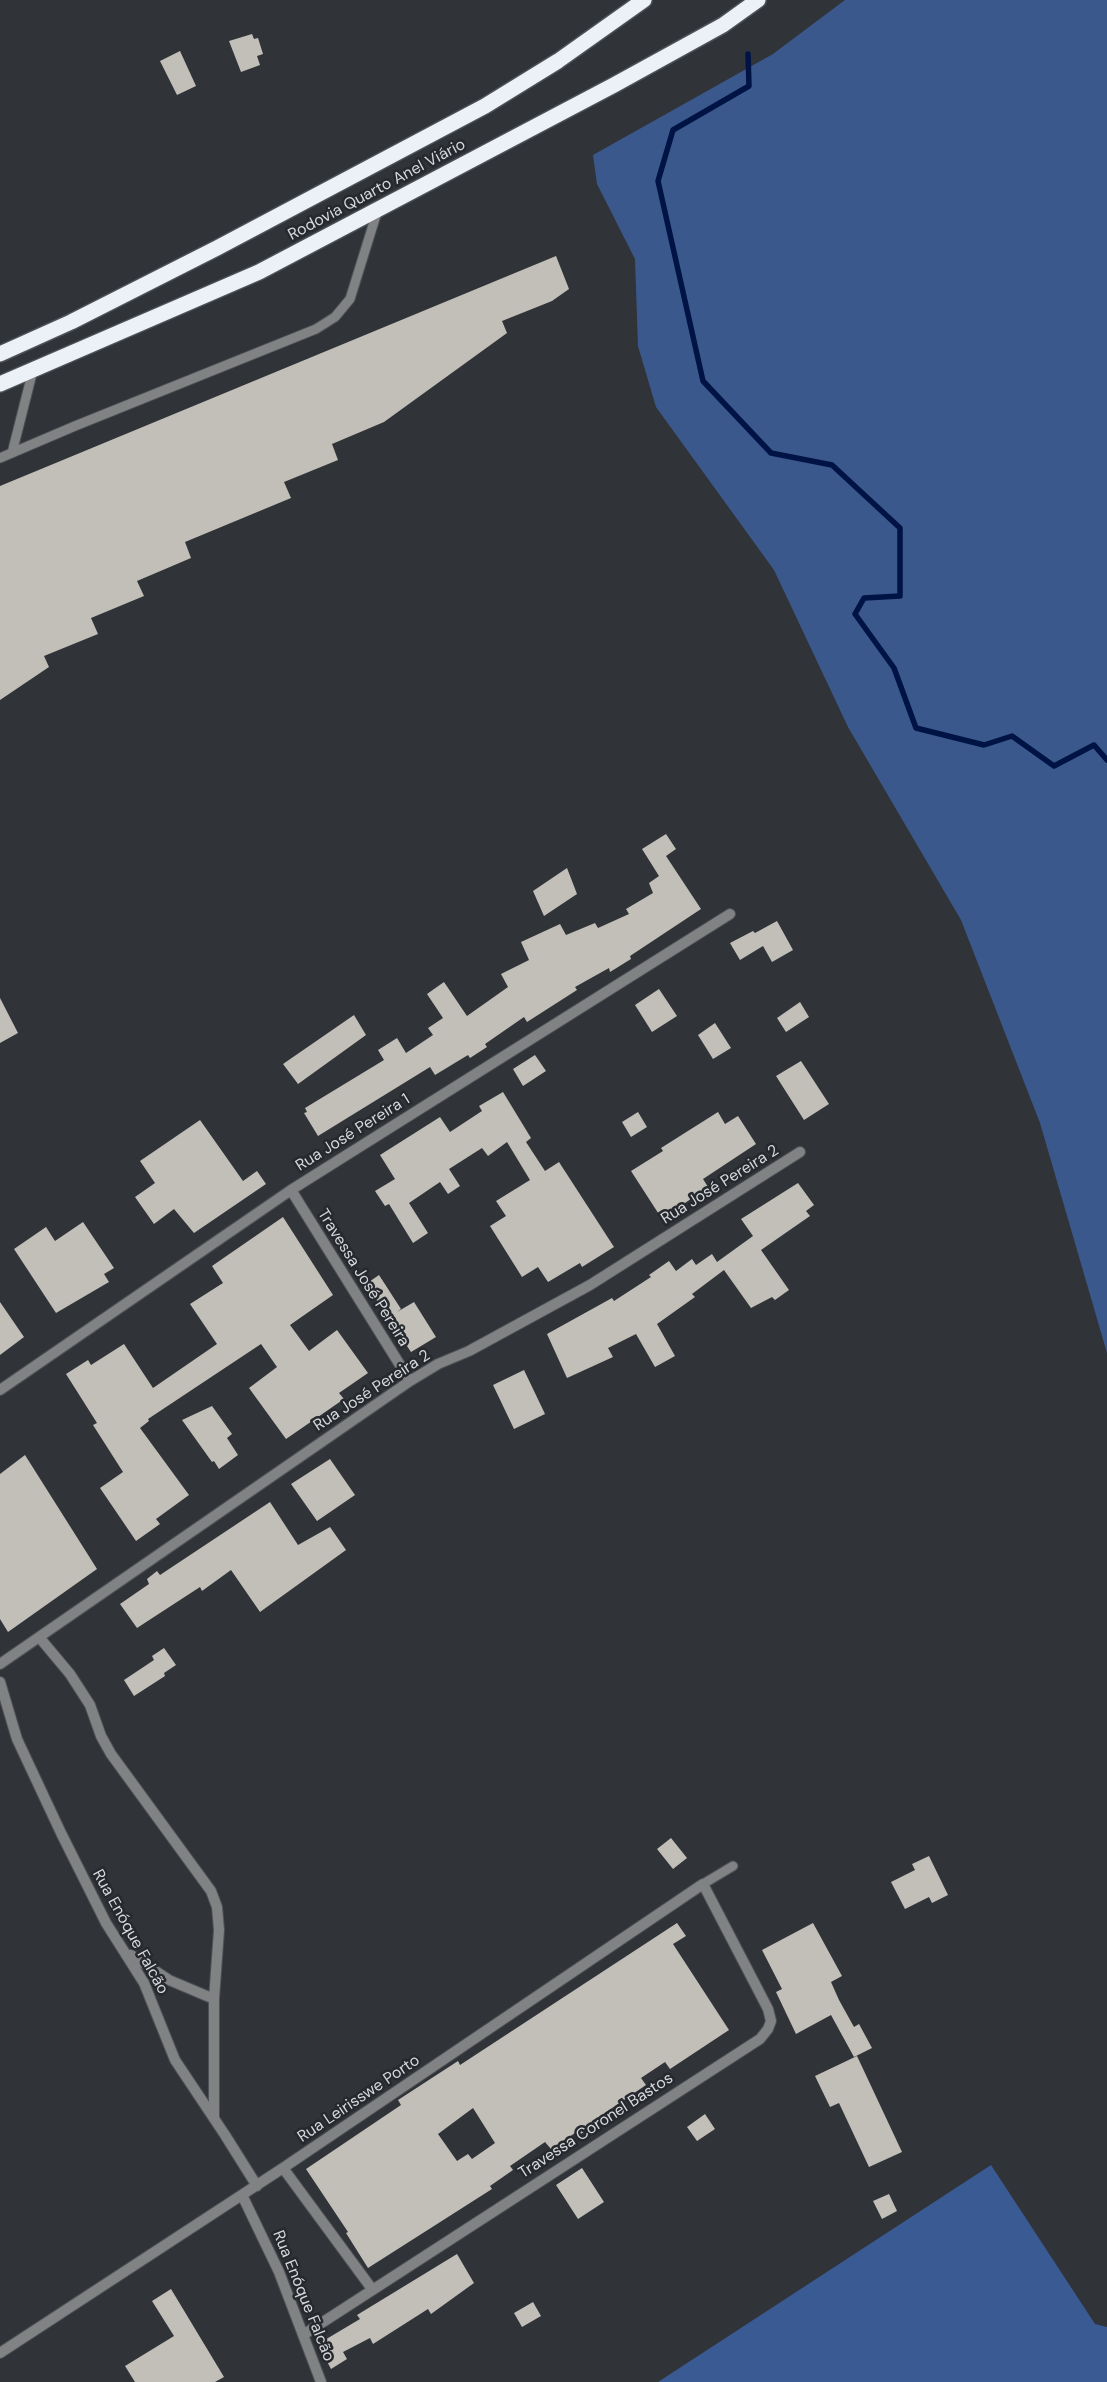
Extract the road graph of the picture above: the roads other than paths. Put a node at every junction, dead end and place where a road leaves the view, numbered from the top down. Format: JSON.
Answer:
{"nodes":[{"id":1,"x":644,"y":0,"type":"edge"},
{"id":2,"x":758,"y":0,"type":"edge"},
{"id":3,"x":378,"y":208,"type":"junction"},
{"id":4,"x":0,"y":354,"type":"edge"},
{"id":5,"x":33,"y":370,"type":"junction"},
{"id":6,"x":0,"y":384,"type":"edge"},
{"id":7,"x":12,"y":453,"type":"junction"},
{"id":8,"x":0,"y":458,"type":"edge"},
{"id":9,"x":730,"y":914,"type":"dead end"},
{"id":10,"x":800,"y":1152,"type":"dead end"},
{"id":11,"x":291,"y":1190,"type":"junction"},
{"id":12,"x":410,"y":1381,"type":"junction"},
{"id":13,"x":0,"y":1390,"type":"edge"},
{"id":14,"x":39,"y":1637,"type":"junction"},
{"id":15,"x":0,"y":1664,"type":"edge"},
{"id":16,"x":0,"y":1682,"type":"edge"},
{"id":17,"x":733,"y":1866,"type":"dead end"},
{"id":18,"x":703,"y":1884,"type":"junction"},
{"id":19,"x":124,"y":1950,"type":"junction"},
{"id":20,"x":214,"y":1999,"type":"junction"},
{"id":21,"x":214,"y":2117,"type":"junction"},
{"id":22,"x":283,"y":2168,"type":"junction"},
{"id":23,"x":256,"y":2186,"type":"junction"},
{"id":24,"x":242,"y":2195,"type":"junction"},
{"id":25,"x":372,"y":2289,"type":"junction"},
{"id":26,"x":303,"y":2335,"type":"junction"},
{"id":27,"x":0,"y":2353,"type":"edge"},
{"id":28,"x":322,"y":2382,"type":"edge"}],
"edges":[{"from":1,"to":4,"type":"highway","name":"Rodovia Quarto Anel Viário"},
{"from":2,"to":3,"type":"highway","name":"Rodovia Quarto Anel Viário"},
{"from":3,"to":5,"type":"highway","name":"Rodovia Quarto Anel Viário"},
{"from":3,"to":7,"type":"lane"},
{"from":5,"to":6,"type":"highway","name":"Rodovia Quarto Anel Viário"},
{"from":5,"to":7,"type":"lane"},
{"from":7,"to":8,"type":"lane"},
{"from":9,"to":11,"type":"street","name":"Rua José Pereira 1"},
{"from":10,"to":12,"type":"street","name":"Rua José Pereira 2"},
{"from":11,"to":12,"type":"street","name":"Travessa José Pereira"},
{"from":11,"to":13,"type":"street","name":"Rua José Pereira 1"},
{"from":12,"to":14,"type":"street","name":"Rua José Pereira 2"},
{"from":14,"to":15,"type":"street","name":"Rua José Pereira 2"},
{"from":14,"to":20,"type":"street"},
{"from":16,"to":19,"type":"street","name":"Rua Enóque Falcão"},
{"from":17,"to":18,"type":"lane","name":"Rua Leirisswe Porto"},
{"from":18,"to":22,"type":"street","name":"Rua Leirisswe Porto"},
{"from":18,"to":25,"type":"street","name":"Travessa Coronel Bastos"},
{"from":19,"to":20,"type":"street"},
{"from":19,"to":21,"type":"street","name":"Rua Enóque Falcão"},
{"from":20,"to":21,"type":"street"},
{"from":21,"to":23,"type":"street","name":"Rua Enóque Falcão"},
{"from":22,"to":23,"type":"street","name":"Rua Leirisswe Porto"},
{"from":22,"to":25,"type":"street"},
{"from":23,"to":24,"type":"street","name":"Rua Leirisswe Porto"},
{"from":24,"to":26,"type":"street","name":"Rua Enóque Falcão"},
{"from":24,"to":27,"type":"street","name":"Rua Leirisswe Porto"},
{"from":25,"to":26,"type":"street","name":"Travessa Coronel Bastos"},
{"from":26,"to":28,"type":"street","name":"Rua Enóque Falcão"}]}
